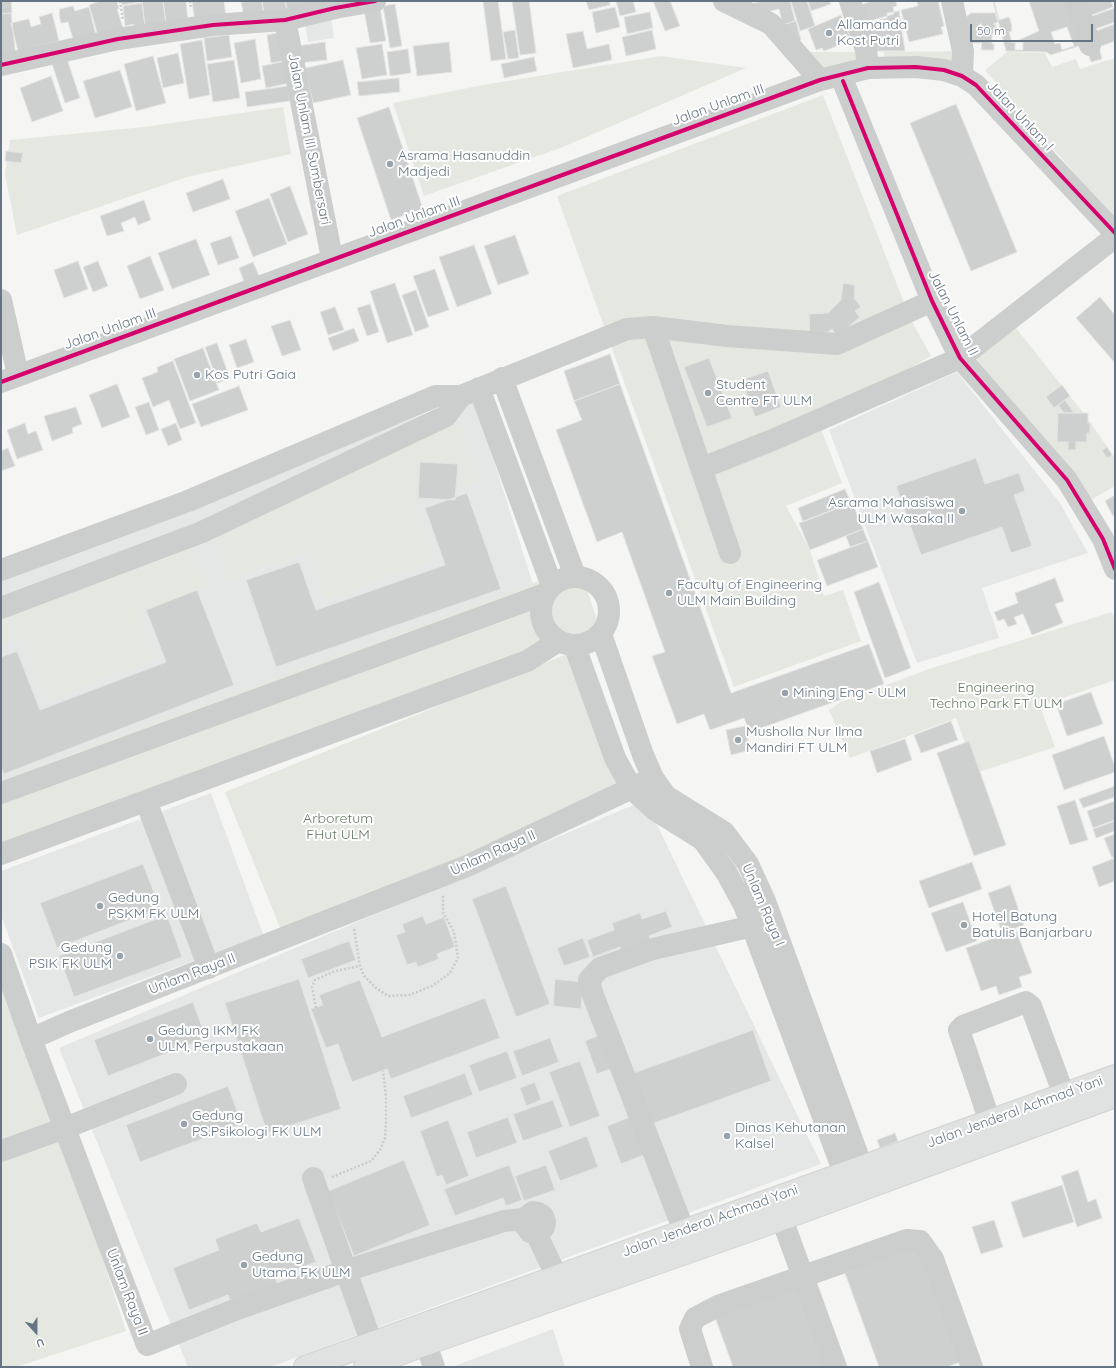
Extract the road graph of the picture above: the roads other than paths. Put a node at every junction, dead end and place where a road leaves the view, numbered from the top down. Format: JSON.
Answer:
{"nodes":[{"id":1,"x":375,"y":1,"type":"edge"},
{"id":2,"x":724,"y":1,"type":"edge"},
{"id":3,"x":850,"y":1,"type":"edge"},
{"id":4,"x":952,"y":1,"type":"edge"},
{"id":5,"x":1076,"y":1,"type":"edge"},
{"id":6,"x":285,"y":20,"type":"junction"},
{"id":7,"x":1090,"y":45,"type":"dead end"},
{"id":8,"x":1,"y":65,"type":"edge"},
{"id":9,"x":868,"y":68,"type":"junction"},
{"id":10,"x":962,"y":76,"type":"junction"},
{"id":11,"x":833,"y":79,"type":"junction"},
{"id":12,"x":1115,"y":233,"type":"edge"},
{"id":13,"x":1115,"y":237,"type":"edge"},
{"id":14,"x":332,"y":258,"type":"junction"},
{"id":15,"x":1,"y":300,"type":"edge"},
{"id":16,"x":932,"y":301,"type":"junction"},
{"id":17,"x":653,"y":327,"type":"junction"},
{"id":18,"x":960,"y":358,"type":"junction"},
{"id":19,"x":502,"y":378,"type":"junction"},
{"id":20,"x":10,"y":379,"type":"edge"},
{"id":21,"x":470,"y":392,"type":"junction"},
{"id":22,"x":702,"y":468,"type":"junction"},
{"id":23,"x":47,"y":553,"type":"junction"},
{"id":24,"x":730,"y":553,"type":"dead end"},
{"id":25,"x":1115,"y":569,"type":"edge"},
{"id":26,"x":1,"y":570,"type":"edge"},
{"id":27,"x":575,"y":576,"type":"junction"},
{"id":28,"x":61,"y":584,"type":"junction"},
{"id":29,"x":548,"y":590,"type":"junction"},
{"id":30,"x":1,"y":608,"type":"edge"},
{"id":31,"x":601,"y":634,"type":"junction"},
{"id":32,"x":566,"y":644,"type":"junction"},
{"id":33,"x":653,"y":778,"type":"junction"},
{"id":34,"x":632,"y":788,"type":"junction"},
{"id":35,"x":1,"y":793,"type":"edge"},
{"id":36,"x":146,"y":801,"type":"junction"},
{"id":37,"x":1,"y":854,"type":"edge"},
{"id":38,"x":762,"y":924,"type":"junction"},
{"id":39,"x":1,"y":954,"type":"edge"},
{"id":40,"x":209,"y":968,"type":"junction"},
{"id":41,"x":31,"y":1039,"type":"junction"},
{"id":42,"x":1115,"y":1076,"type":"edge"},
{"id":43,"x":176,"y":1084,"type":"dead end"},
{"id":44,"x":1064,"y":1095,"type":"junction"},
{"id":45,"x":1115,"y":1096,"type":"edge"},
{"id":46,"x":990,"y":1122,"type":"junction"},
{"id":47,"x":65,"y":1128,"type":"junction"},
{"id":48,"x":1,"y":1151,"type":"edge"},
{"id":49,"x":853,"y":1170,"type":"junction"},
{"id":50,"x":314,"y":1181,"type":"road end"},
{"id":51,"x":782,"y":1219,"type":"junction"},
{"id":52,"x":684,"y":1231,"type":"junction"},
{"id":53,"x":345,"y":1271,"type":"junction"},
{"id":54,"x":557,"y":1277,"type":"junction"},
{"id":55,"x":802,"y":1278,"type":"junction"},
{"id":56,"x":372,"y":1344,"type":"junction"},
{"id":57,"x":426,"y":1344,"type":"junction"},
{"id":58,"x":305,"y":1367,"type":"edge"},
{"id":59,"x":365,"y":1367,"type":"edge"},
{"id":60,"x":434,"y":1367,"type":"edge"},
{"id":61,"x":702,"y":1367,"type":"edge"},
{"id":62,"x":836,"y":1367,"type":"edge"},
{"id":63,"x":972,"y":1367,"type":"edge"}],
"edges":[{"from":1,"to":6,"type":"street"},
{"from":2,"to":11,"type":"street"},
{"from":3,"to":9,"type":"street"},
{"from":4,"to":10,"type":"street"},
{"from":5,"to":7,"type":"street"},
{"from":6,"to":8,"type":"street"},
{"from":6,"to":14,"type":"street","name":"Jalan Unlam III Sumbersari"},
{"from":9,"to":10,"type":"street","name":"Jalan Unlam I"},
{"from":9,"to":11,"type":"street","name":"Jalan Unlam I"},
{"from":10,"to":12,"type":"street","name":"Jalan Unlam I"},
{"from":11,"to":14,"type":"street","name":"Jalan Unlam III"},
{"from":11,"to":16,"type":"street","name":"Jalan Unlam II"},
{"from":13,"to":18,"type":"street"},
{"from":14,"to":20,"type":"street","name":"Jalan Unlam III"},
{"from":15,"to":20,"type":"street"},
{"from":16,"to":17,"type":"street"},
{"from":16,"to":18,"type":"street","name":"Jalan Unlam II"},
{"from":17,"to":19,"type":"street"},
{"from":17,"to":22,"type":"street"},
{"from":18,"to":22,"type":"street"},
{"from":18,"to":25,"type":"street","name":"Jalan Unlam II"},
{"from":19,"to":21,"type":"street"},
{"from":19,"to":27,"type":"street"},
{"from":21,"to":23,"type":"street"},
{"from":21,"to":28,"type":"street"},
{"from":21,"to":29,"type":"street"},
{"from":22,"to":24,"type":"street"},
{"from":23,"to":26,"type":"street"},
{"from":23,"to":28,"type":"street"},
{"from":27,"to":29,"type":"street"},
{"from":27,"to":31,"type":"street"},
{"from":28,"to":30,"type":"street"},
{"from":29,"to":32,"type":"street"},
{"from":29,"to":35,"type":"street"},
{"from":31,"to":32,"type":"street"},
{"from":31,"to":33,"type":"street","name":"Unlam Raya I"},
{"from":32,"to":34,"type":"street","name":"Unlam Raya I"},
{"from":32,"to":36,"type":"street"},
{"from":33,"to":34,"type":"street","name":"Unlam Raya II"},
{"from":33,"to":38,"type":"street","name":"Unlam Raya I"},
{"from":34,"to":38,"type":"street","name":"Unlam Raya I"},
{"from":34,"to":40,"type":"street","name":"Unlam Raya II"},
{"from":36,"to":37,"type":"street"},
{"from":36,"to":40,"type":"street"},
{"from":38,"to":49,"type":"street","name":"Unlam Raya I"},
{"from":38,"to":52,"type":"street"},
{"from":39,"to":41,"type":"street"},
{"from":40,"to":41,"type":"street","name":"Unlam Raya II"},
{"from":41,"to":47,"type":"street","name":"Unlam Raya II"},
{"from":42,"to":44,"type":"highway","name":"Jalan Jenderal Achmad Yani"},
{"from":43,"to":47,"type":"street"},
{"from":44,"to":46,"type":"highway","name":"Jalan Jenderal Achmad Yani"},
{"from":44,"to":46,"type":"street"},
{"from":45,"to":51,"type":"highway","name":"Jalan Jenderal Achmad Yani"},
{"from":46,"to":49,"type":"highway","name":"Jalan Jenderal Achmad Yani"},
{"from":47,"to":48,"type":"street"},
{"from":47,"to":53,"type":"street","name":"Unlam Raya II"},
{"from":49,"to":52,"type":"highway","name":"Jalan Jenderal Achmad Yani"},
{"from":50,"to":53,"type":"street"},
{"from":51,"to":55,"type":"street"},
{"from":51,"to":57,"type":"highway","name":"Jalan Jenderal Achmad Yani"},
{"from":52,"to":54,"type":"highway","name":"Jalan Jenderal Achmad Yani"},
{"from":53,"to":54,"type":"street"},
{"from":53,"to":56,"type":"street"},
{"from":54,"to":56,"type":"highway","name":"Jalan Jenderal Achmad Yani"},
{"from":55,"to":61,"type":"street"},
{"from":55,"to":62,"type":"street"},
{"from":55,"to":63,"type":"street"},
{"from":56,"to":58,"type":"highway","name":"Jalan Jenderal Achmad Yani"},
{"from":57,"to":59,"type":"highway","name":"Jalan Jenderal Achmad Yani"},
{"from":57,"to":60,"type":"street"}]}
